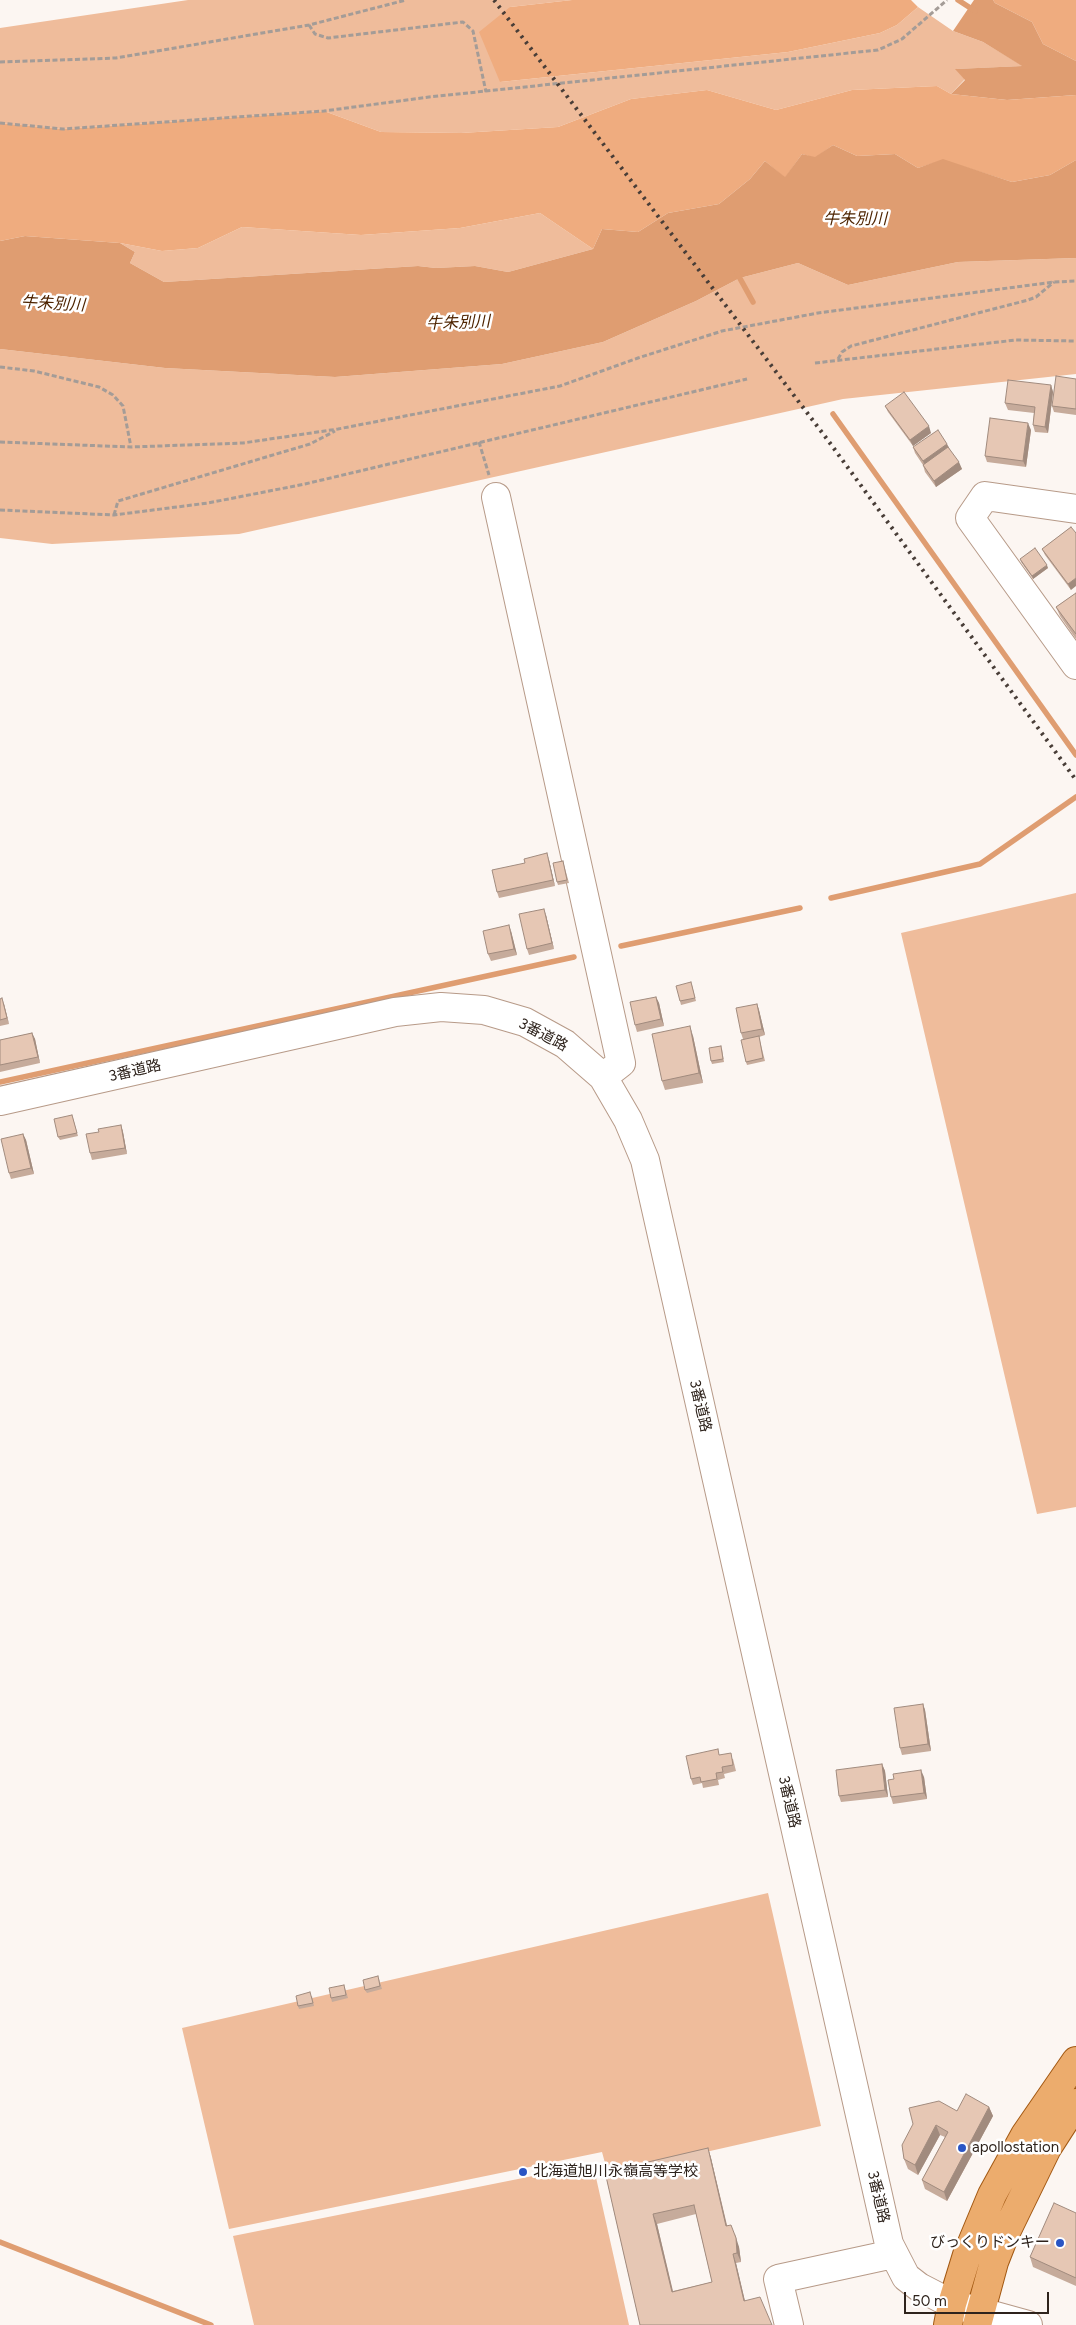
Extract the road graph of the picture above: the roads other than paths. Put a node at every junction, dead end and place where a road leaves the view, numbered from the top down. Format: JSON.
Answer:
{"nodes":[{"id":1,"x":492,"y":485,"type":"road end"},
{"id":2,"x":1076,"y":509,"type":"edge"},
{"id":3,"x":1076,"y":665,"type":"edge"},
{"id":4,"x":603,"y":1077,"type":"junction"},
{"id":5,"x":0,"y":1102,"type":"edge"},
{"id":6,"x":1076,"y":2061,"type":"edge"},
{"id":7,"x":1076,"y":2103,"type":"edge"},
{"id":8,"x":893,"y":2254,"type":"junction"},
{"id":9,"x":950,"y":2314,"type":"edge"},
{"id":10,"x":978,"y":2319,"type":"edge"},
{"id":11,"x":789,"y":2325,"type":"edge"},
{"id":12,"x":1028,"y":2325,"type":"edge"}],
"edges":[{"from":1,"to":4,"type":"street"},
{"from":2,"to":3,"type":"street"},
{"from":4,"to":5,"type":"street","name":"3番道路"},
{"from":4,"to":8,"type":"street","name":"3番道路"},
{"from":6,"to":9,"type":"main road"},
{"from":7,"to":10,"type":"main road"},
{"from":8,"to":9,"type":"street","name":"3番道路"},
{"from":8,"to":11,"type":"street"},
{"from":9,"to":10,"type":"street","name":"3番道路"},
{"from":10,"to":12,"type":"street","name":"3番道路"}]}
